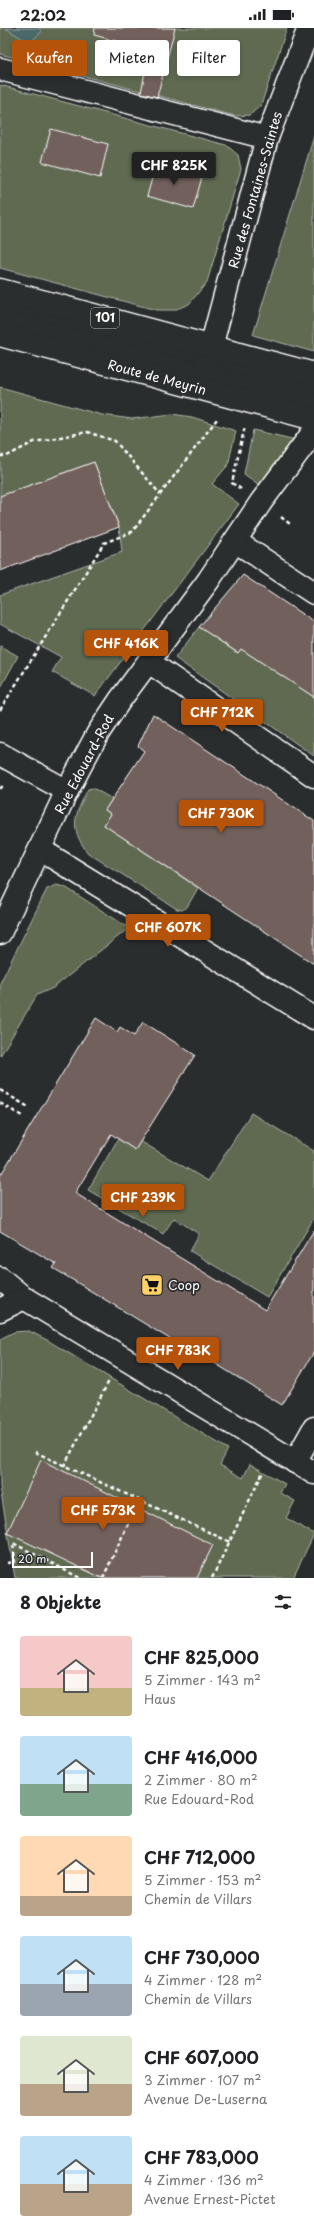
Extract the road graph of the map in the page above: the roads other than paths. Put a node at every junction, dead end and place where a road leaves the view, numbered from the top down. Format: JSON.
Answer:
{"nodes":[{"id":1,"x":309,"y":28,"type":"edge"},
{"id":2,"x":0,"y":69,"type":"edge"},
{"id":3,"x":267,"y":138,"type":"junction"},
{"id":4,"x":0,"y":290,"type":"edge"},
{"id":5,"x":0,"y":304,"type":"edge"},
{"id":6,"x":0,"y":321,"type":"edge"},
{"id":7,"x":0,"y":335,"type":"edge"},
{"id":8,"x":207,"y":360,"type":"junction"},
{"id":9,"x":314,"y":374,"type":"edge"},
{"id":10,"x":314,"y":388,"type":"edge"},
{"id":11,"x":314,"y":405,"type":"edge"},
{"id":12,"x":314,"y":419,"type":"edge"},
{"id":13,"x":314,"y":431,"type":"edge"},
{"id":14,"x":235,"y":541,"type":"junction"},
{"id":15,"x":314,"y":593,"type":"edge"},
{"id":16,"x":149,"y":662,"type":"junction"},
{"id":17,"x":0,"y":754,"type":"edge"},
{"id":18,"x":314,"y":776,"type":"edge"},
{"id":19,"x":68,"y":791,"type":"junction"},
{"id":20,"x":41,"y":850,"type":"junction"},
{"id":21,"x":0,"y":933,"type":"edge"},
{"id":22,"x":314,"y":1018,"type":"edge"},
{"id":23,"x":0,"y":1278,"type":"edge"},
{"id":24,"x":24,"y":1298,"type":"junction"},
{"id":25,"x":0,"y":1310,"type":"edge"},
{"id":26,"x":314,"y":1428,"type":"edge"},
{"id":27,"x":294,"y":1462,"type":"junction"},
{"id":28,"x":314,"y":1473,"type":"edge"}],
"edges":[{"from":1,"to":3,"type":"street","name":"Rue des Fontaines-Saintes"},
{"from":2,"to":3,"type":"street"},
{"from":3,"to":8,"type":"street","name":"Rue des Fontaines-Saintes"},
{"from":4,"to":8,"type":"street","name":"Route de Meyrin","number":"101"},
{"from":5,"to":8,"type":"street"},
{"from":6,"to":8,"type":"street"},
{"from":7,"to":8,"type":"street","name":"Route de Meyrin","number":"101"},
{"from":8,"to":9,"type":"street","name":"Route de Meyrin","number":"101"},
{"from":8,"to":10,"type":"street"},
{"from":8,"to":11,"type":"street"},
{"from":8,"to":12,"type":"street","name":"Route de Meyrin","number":"101"},
{"from":13,"to":14,"type":"street","name":"Rue Edouard-Rod"},
{"from":14,"to":15,"type":"street"},
{"from":14,"to":16,"type":"street","name":"Rue Edouard-Rod"},
{"from":16,"to":18,"type":"street"},
{"from":16,"to":19,"type":"street","name":"Rue Edouard-Rod"},
{"from":17,"to":19,"type":"street"},
{"from":19,"to":20,"type":"street","name":"Rue Edouard-Rod"},
{"from":20,"to":21,"type":"street","name":"Rue Edouard-Rod"},
{"from":20,"to":22,"type":"street"},
{"from":23,"to":24,"type":"street"},
{"from":24,"to":25,"type":"street"},
{"from":24,"to":27,"type":"street"},
{"from":26,"to":27,"type":"street"},
{"from":27,"to":28,"type":"street"}]}
